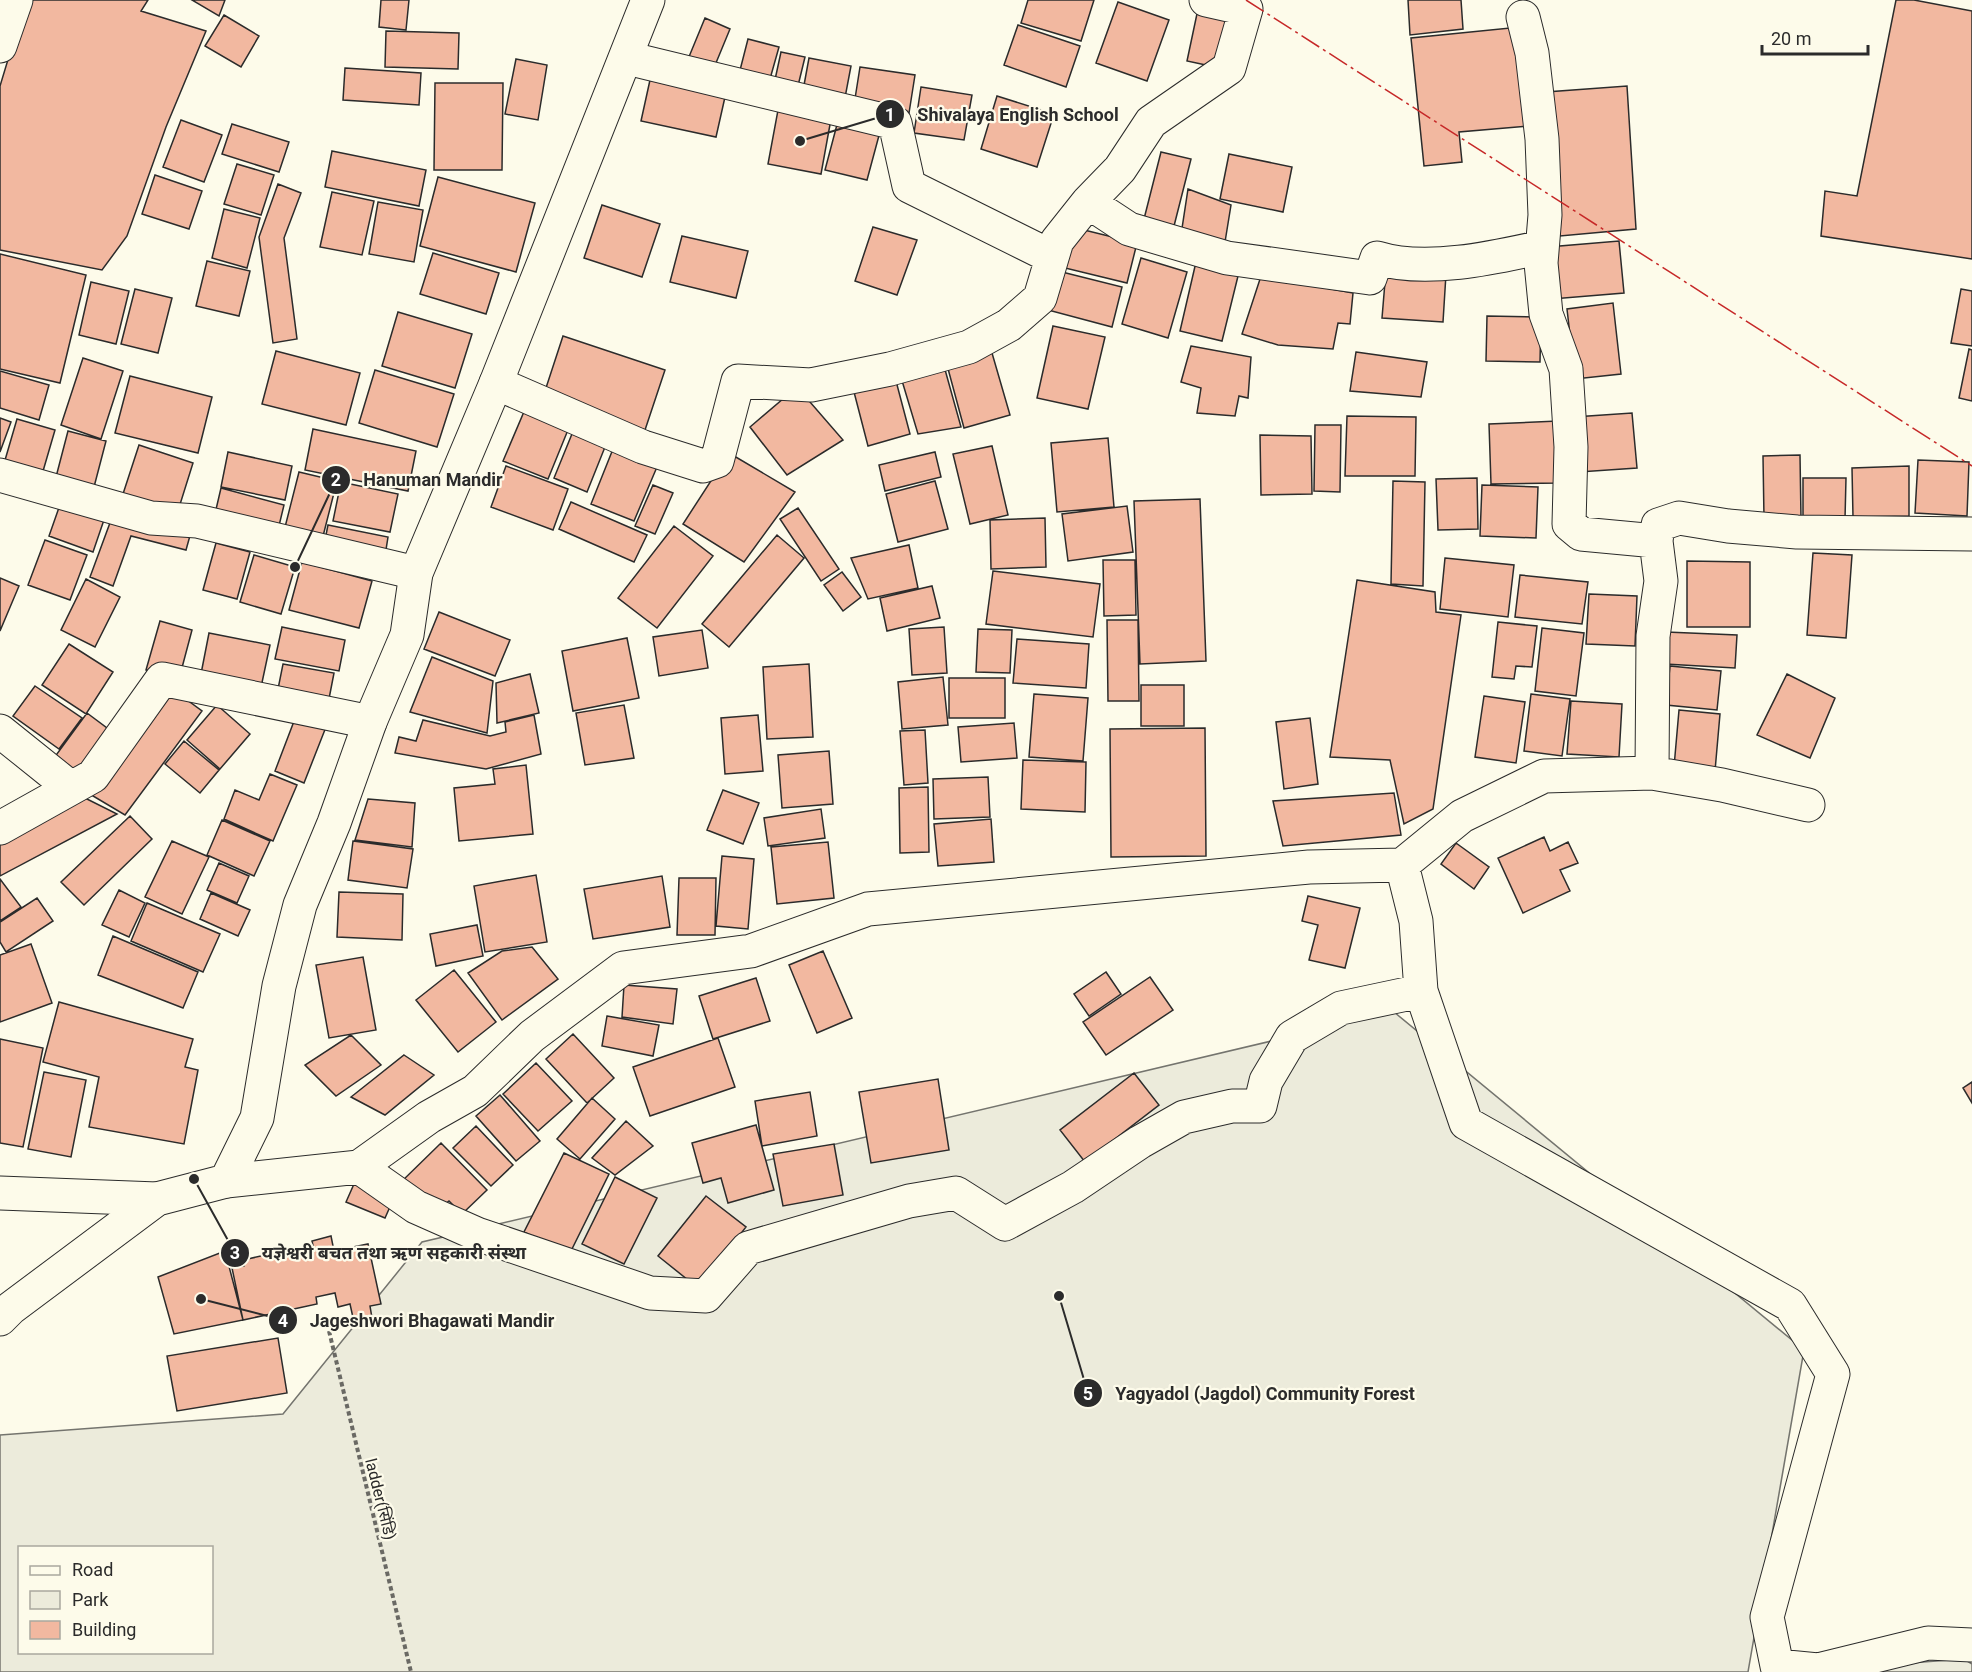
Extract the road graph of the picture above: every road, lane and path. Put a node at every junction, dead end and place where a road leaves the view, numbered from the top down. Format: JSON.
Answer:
{"nodes":[{"id":1,"x":16,"y":0,"type":"edge"},
{"id":2,"x":648,"y":0,"type":"edge"},
{"id":3,"x":1206,"y":0,"type":"edge"},
{"id":4,"x":1523,"y":16,"type":"dead end"},
{"id":5,"x":0,"y":46,"type":"edge"},
{"id":6,"x":627,"y":58,"type":"junction"},
{"id":7,"x":1088,"y":202,"type":"junction"},
{"id":8,"x":1542,"y":247,"type":"junction"},
{"id":9,"x":1052,"y":257,"type":"junction"},
{"id":10,"x":496,"y":383,"type":"junction"},
{"id":11,"x":0,"y":476,"type":"edge"},
{"id":12,"x":1972,"y":534,"type":"edge"},
{"id":13,"x":1656,"y":542,"type":"junction"},
{"id":14,"x":416,"y":573,"type":"junction"},
{"id":15,"x":370,"y":722,"type":"junction"},
{"id":16,"x":0,"y":731,"type":"edge"},
{"id":17,"x":1652,"y":773,"type":"junction"},
{"id":18,"x":71,"y":788,"type":"junction"},
{"id":19,"x":1808,"y":805,"type":"dead end"},
{"id":20,"x":0,"y":828,"type":"edge"},
{"id":21,"x":1402,"y":865,"type":"junction"},
{"id":22,"x":1421,"y":991,"type":"junction"},
{"id":23,"x":359,"y":1167,"type":"junction"},
{"id":24,"x":226,"y":1181,"type":"junction"},
{"id":25,"x":0,"y":1194,"type":"edge"},
{"id":26,"x":157,"y":1199,"type":"junction"},
{"id":27,"x":0,"y":1319,"type":"edge"},
{"id":28,"x":329,"y":1331,"type":"dead end"},
{"id":29,"x":1972,"y":1645,"type":"edge"},
{"id":30,"x":411,"y":1672,"type":"edge"}],
"edges":[{"from":1,"to":5,"type":"street"},
{"from":2,"to":6,"type":"street"},
{"from":3,"to":7,"type":"street"},
{"from":4,"to":8,"type":"street"},
{"from":6,"to":9,"type":"street"},
{"from":6,"to":10,"type":"street"},
{"from":7,"to":8,"type":"street"},
{"from":7,"to":9,"type":"street"},
{"from":8,"to":13,"type":"street"},
{"from":9,"to":10,"type":"street"},
{"from":10,"to":14,"type":"street"},
{"from":11,"to":14,"type":"street"},
{"from":12,"to":13,"type":"street"},
{"from":13,"to":17,"type":"street"},
{"from":14,"to":15,"type":"street"},
{"from":15,"to":18,"type":"street"},
{"from":15,"to":24,"type":"street"},
{"from":16,"to":18,"type":"street"},
{"from":17,"to":19,"type":"street"},
{"from":17,"to":21,"type":"street"},
{"from":18,"to":20,"type":"street"},
{"from":21,"to":22,"type":"street"},
{"from":21,"to":23,"type":"street"},
{"from":22,"to":23,"type":"street"},
{"from":22,"to":29,"type":"street"},
{"from":23,"to":24,"type":"street"},
{"from":24,"to":26,"type":"street"},
{"from":25,"to":26,"type":"street"},
{"from":26,"to":27,"type":"street"},
{"from":28,"to":30,"type":"path","name":"ladder(सिंडि)"}]}
